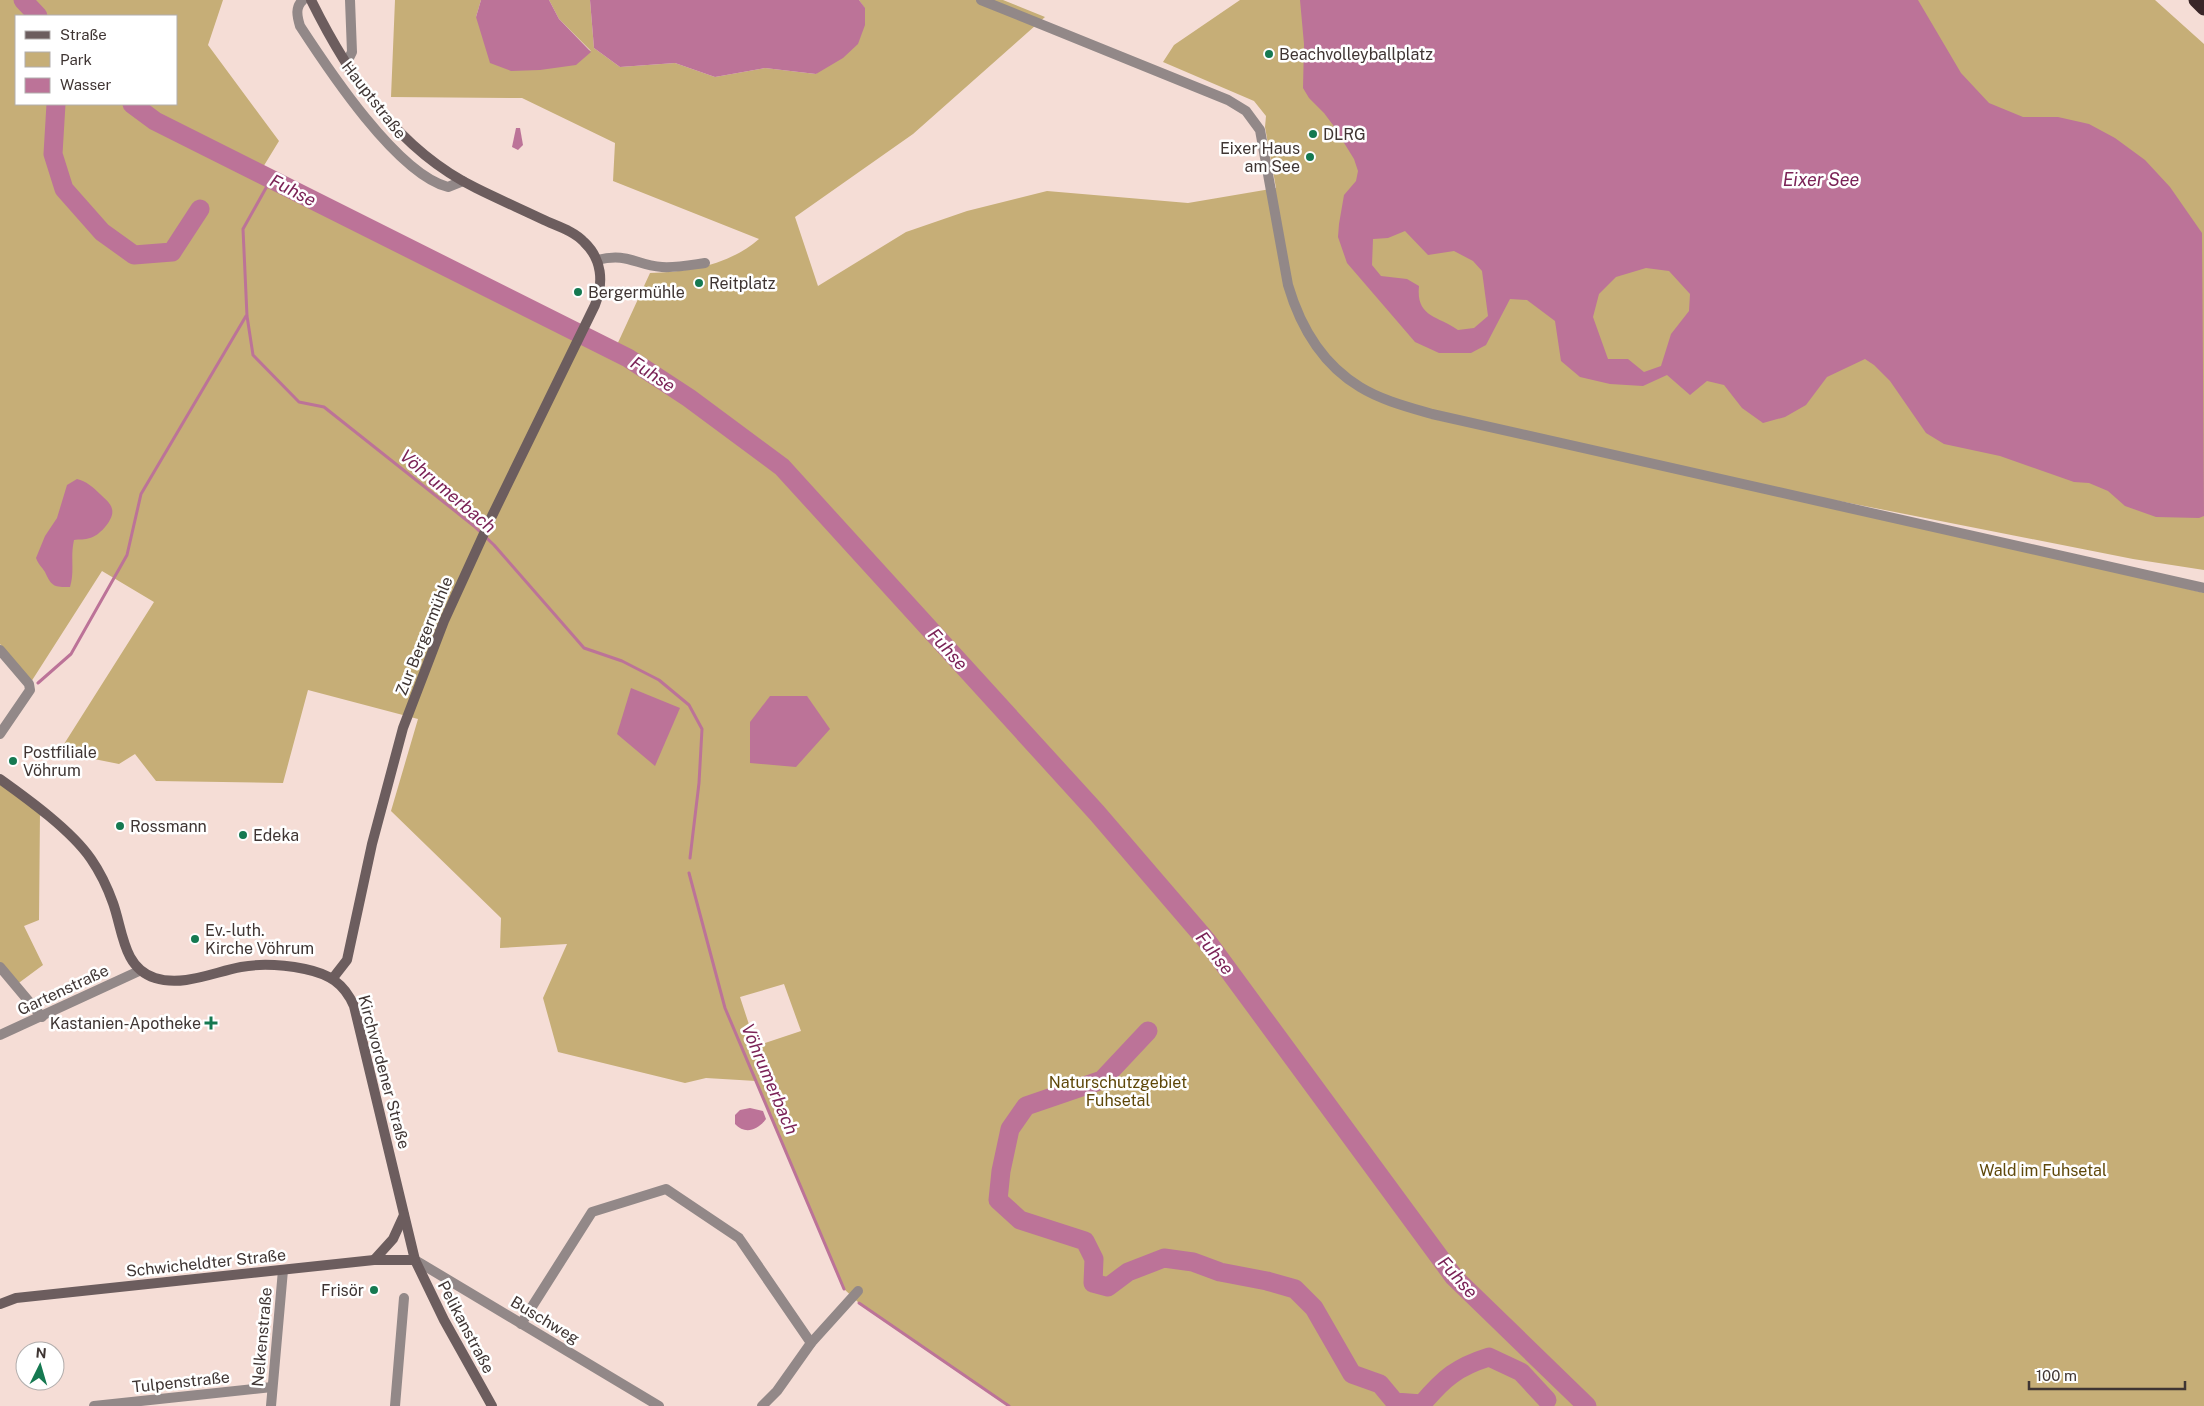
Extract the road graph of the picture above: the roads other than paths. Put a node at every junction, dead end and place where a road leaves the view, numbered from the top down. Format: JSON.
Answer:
{"nodes":[{"id":1,"x":303,"y":0,"type":"edge"},
{"id":2,"x":311,"y":0,"type":"edge"},
{"id":3,"x":350,"y":0,"type":"edge"},
{"id":4,"x":981,"y":0,"type":"edge"},
{"id":5,"x":2196,"y":0,"type":"edge"},
{"id":6,"x":2204,"y":8,"type":"edge"},
{"id":7,"x":346,"y":64,"type":"junction"},
{"id":8,"x":463,"y":181,"type":"junction"},
{"id":9,"x":597,"y":260,"type":"junction"},
{"id":10,"x":705,"y":263,"type":"dead end"},
{"id":11,"x":588,"y":320,"type":"joint"},
{"id":12,"x":2204,"y":588,"type":"edge"},
{"id":13,"x":0,"y":650,"type":"edge"},
{"id":14,"x":0,"y":734,"type":"edge"},
{"id":15,"x":0,"y":779,"type":"edge"},
{"id":16,"x":0,"y":967,"type":"edge"},
{"id":17,"x":139,"y":971,"type":"junction"},
{"id":18,"x":333,"y":978,"type":"junction"},
{"id":19,"x":42,"y":1016,"type":"junction"},
{"id":20,"x":0,"y":1035,"type":"edge"},
{"id":21,"x":404,"y":1215,"type":"junction"},
{"id":22,"x":374,"y":1260,"type":"junction"},
{"id":23,"x":416,"y":1260,"type":"junction"},
{"id":24,"x":283,"y":1270,"type":"junction"},
{"id":25,"x":858,"y":1291,"type":"dead end"},
{"id":26,"x":404,"y":1298,"type":"dead end"},
{"id":27,"x":0,"y":1304,"type":"edge"},
{"id":28,"x":521,"y":1324,"type":"junction"},
{"id":29,"x":811,"y":1343,"type":"junction"},
{"id":30,"x":272,"y":1387,"type":"junction"},
{"id":31,"x":94,"y":1406,"type":"edge"},
{"id":32,"x":271,"y":1406,"type":"edge"},
{"id":33,"x":395,"y":1406,"type":"edge"},
{"id":34,"x":492,"y":1406,"type":"edge"},
{"id":35,"x":660,"y":1406,"type":"edge"},
{"id":36,"x":762,"y":1406,"type":"edge"}],
"edges":[{"from":1,"to":8,"type":"street","name":"Hauptstraße"},
{"from":2,"to":7,"type":"street","name":"Hauptstraße"},
{"from":3,"to":7,"type":"street","name":"Hauptstraße"},
{"from":4,"to":12,"type":"street"},
{"from":5,"to":6,"type":"highway"},
{"from":7,"to":8,"type":"street","name":"Hauptstraße"},
{"from":8,"to":9,"type":"street","name":"Hauptstraße"},
{"from":9,"to":10,"type":"street"},
{"from":9,"to":11,"type":"street","name":"Hauptstraße"},
{"from":11,"to":18,"type":"street","name":"Zur Bergermühle"},
{"from":13,"to":14,"type":"street"},
{"from":15,"to":17,"type":"street"},
{"from":16,"to":19,"type":"street"},
{"from":17,"to":18,"type":"street","name":"Kirchvordener Straße"},
{"from":17,"to":19,"type":"street","name":"Gartenstraße"},
{"from":18,"to":21,"type":"street","name":"Kirchvordener Straße"},
{"from":19,"to":20,"type":"street","name":"Gartenstraße"},
{"from":21,"to":22,"type":"street"},
{"from":21,"to":23,"type":"street","name":"Kirchvordener Straße"},
{"from":22,"to":23,"type":"street","name":"Schwicheldter Straße"},
{"from":22,"to":24,"type":"street","name":"Schwicheldter Straße"},
{"from":23,"to":28,"type":"street","name":"Buschweg"},
{"from":23,"to":34,"type":"street","name":"Pelikanstraße"},
{"from":24,"to":27,"type":"street","name":"Schwicheldter Straße"},
{"from":24,"to":30,"type":"street","name":"Nelkenstraße"},
{"from":25,"to":29,"type":"street"},
{"from":26,"to":33,"type":"street"},
{"from":28,"to":29,"type":"street"},
{"from":28,"to":35,"type":"street","name":"Buschweg"},
{"from":29,"to":36,"type":"street"},
{"from":30,"to":31,"type":"street","name":"Tulpenstraße"},
{"from":30,"to":32,"type":"street","name":"Nelkenstraße"}]}
